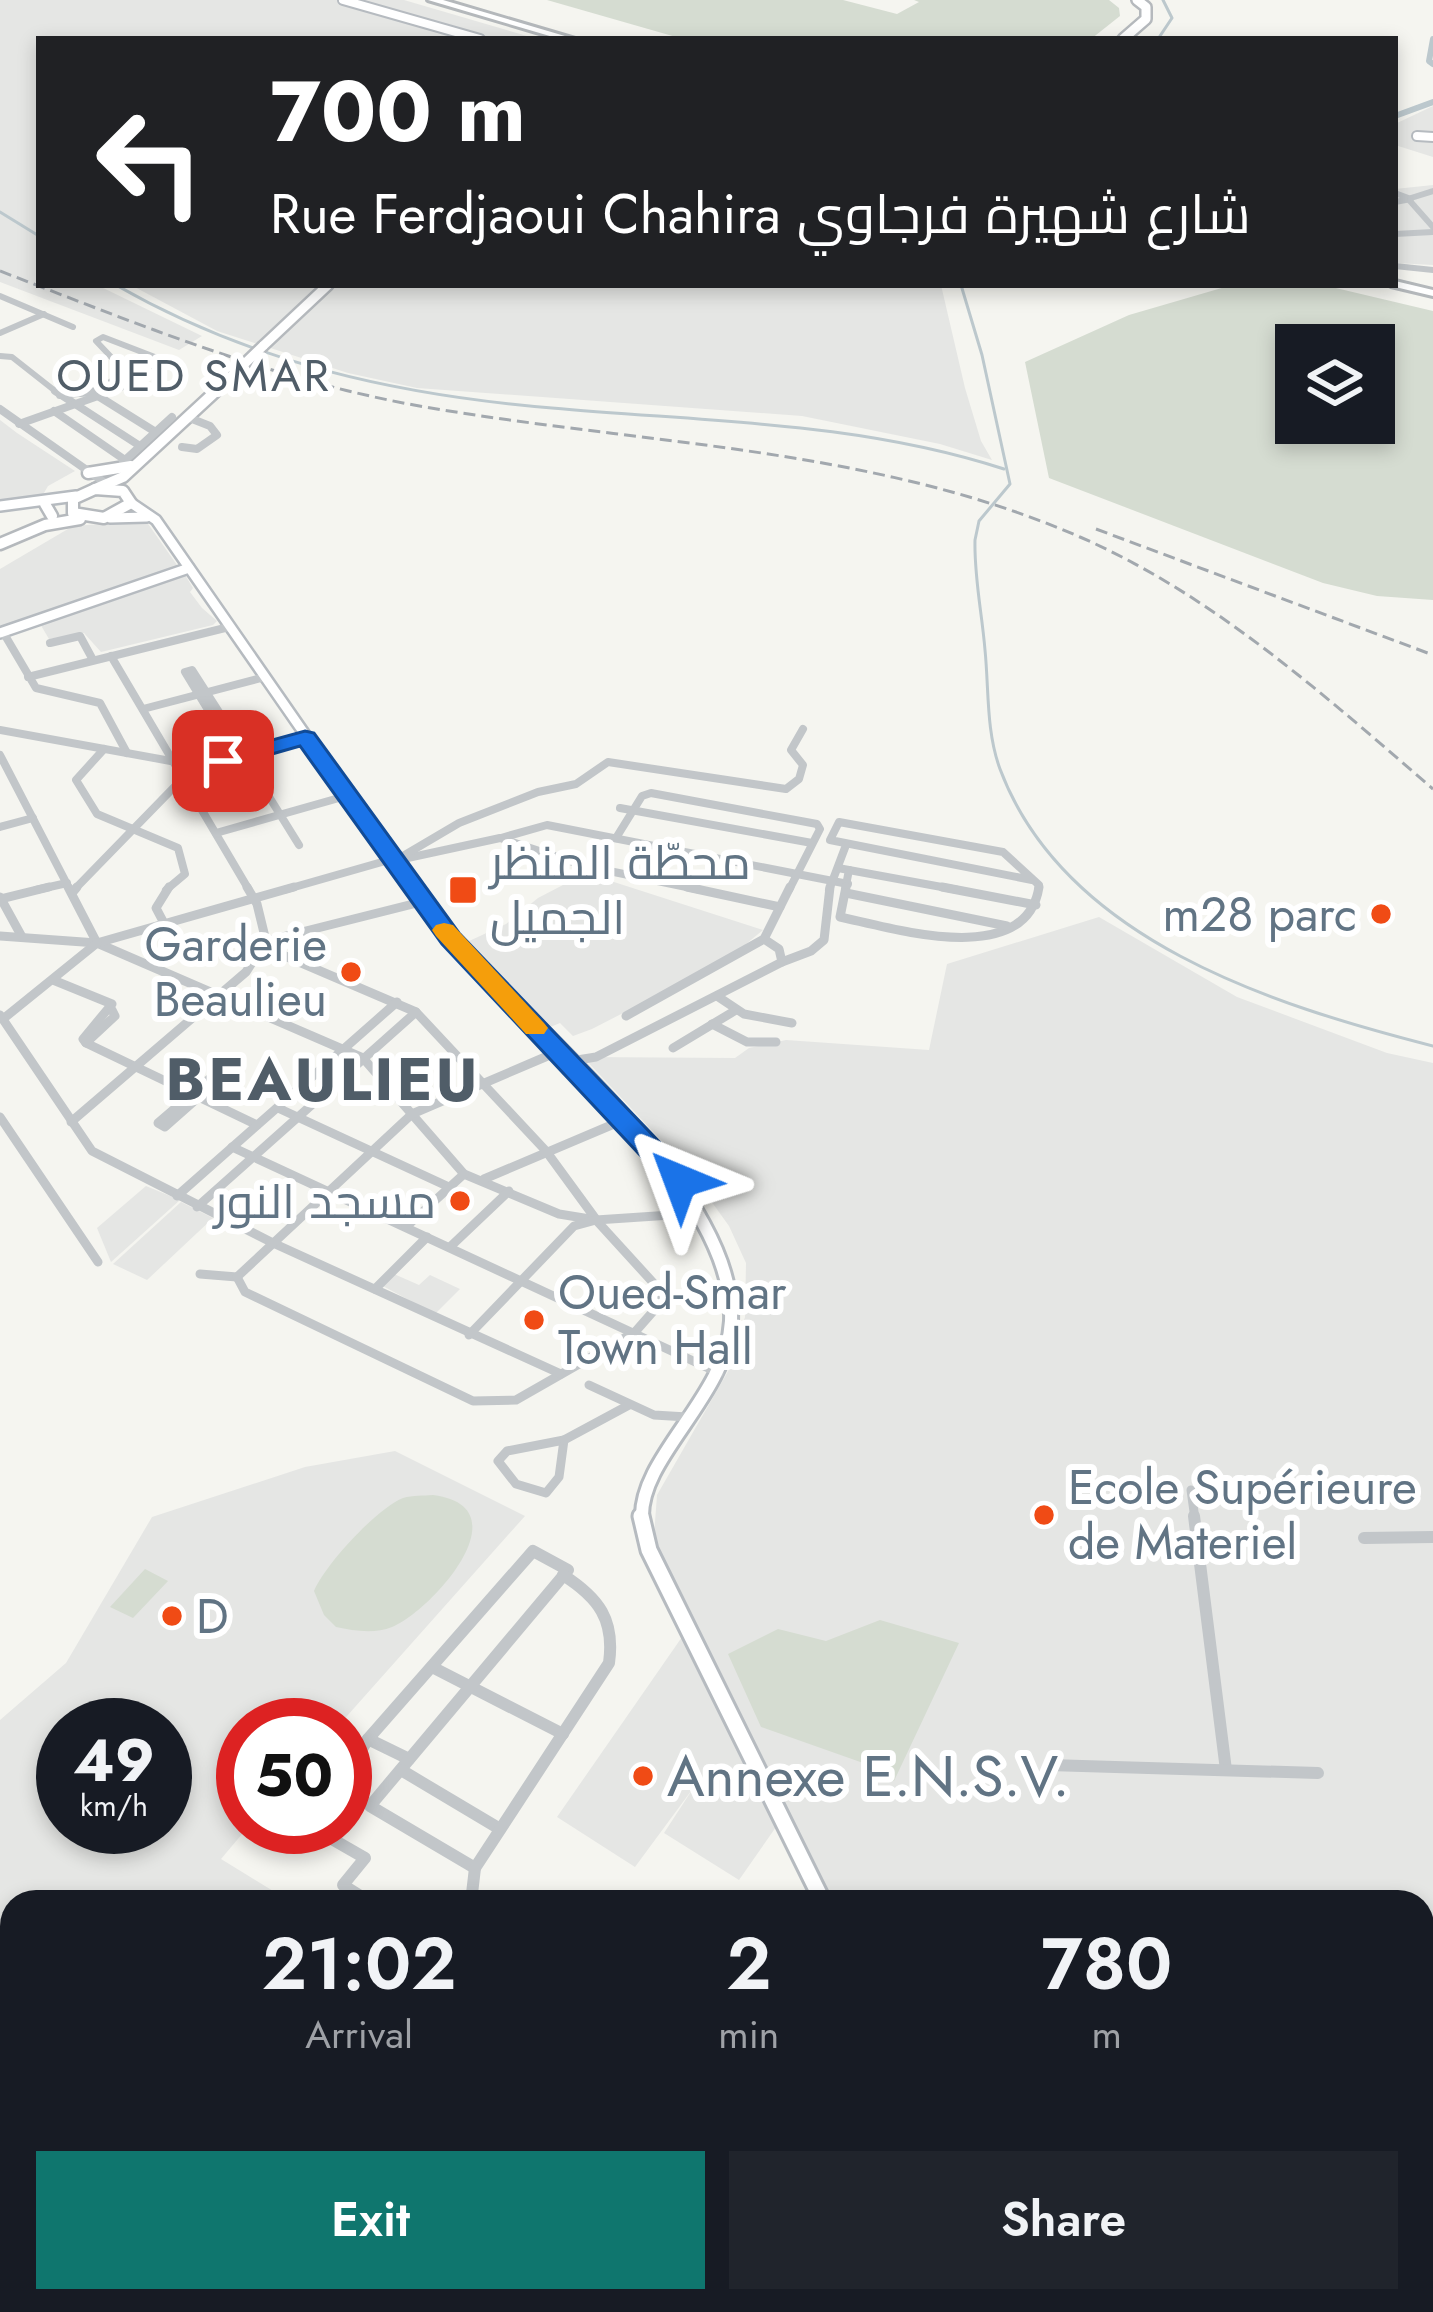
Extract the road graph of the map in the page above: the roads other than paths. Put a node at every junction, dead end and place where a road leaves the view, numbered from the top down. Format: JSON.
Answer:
{"nodes":[{"id":1,"x":332,"y":0,"type":"edge"},
{"id":2,"x":343,"y":0,"type":"edge"},
{"id":3,"x":416,"y":0,"type":"edge"},
{"id":4,"x":433,"y":0,"type":"edge"},
{"id":5,"x":1137,"y":0,"type":"edge"},
{"id":6,"x":458,"y":36,"type":"edge"},
{"id":7,"x":469,"y":36,"type":"edge"},
{"id":8,"x":540,"y":36,"type":"edge"},
{"id":9,"x":560,"y":36,"type":"edge"},
{"id":10,"x":1126,"y":36,"type":"edge"},
{"id":11,"x":1417,"y":136,"type":"dead end"},
{"id":12,"x":1433,"y":136,"type":"edge"},
{"id":13,"x":1433,"y":191,"type":"edge"},
{"id":14,"x":1398,"y":194,"type":"edge"},
{"id":15,"x":1410,"y":199,"type":"junction"},
{"id":16,"x":1398,"y":201,"type":"edge"},
{"id":17,"x":1423,"y":213,"type":"junction"},
{"id":18,"x":1433,"y":213,"type":"edge"},
{"id":19,"x":1433,"y":229,"type":"edge"},
{"id":20,"x":1398,"y":234,"type":"edge"},
{"id":21,"x":1398,"y":267,"type":"edge"},
{"id":22,"x":1398,"y":279,"type":"edge"},
{"id":23,"x":1433,"y":282,"type":"edge"},
{"id":24,"x":325,"y":288,"type":"edge"},
{"id":25,"x":0,"y":296,"type":"edge"},
{"id":26,"x":18,"y":303,"type":"junction"},
{"id":27,"x":0,"y":312,"type":"edge"},
{"id":28,"x":44,"y":314,"type":"junction"},
{"id":29,"x":73,"y":326,"type":"dead end"},
{"id":30,"x":0,"y":333,"type":"edge"},
{"id":31,"x":118,"y":344,"type":"junction"},
{"id":32,"x":110,"y":355,"type":"junction"},
{"id":33,"x":0,"y":356,"type":"edge"},
{"id":34,"x":173,"y":364,"type":"dead end"},
{"id":35,"x":153,"y":371,"type":"dead end"},
{"id":36,"x":142,"y":380,"type":"dead end"},
{"id":37,"x":60,"y":394,"type":"junction"},
{"id":38,"x":95,"y":394,"type":"junction"},
{"id":39,"x":73,"y":404,"type":"junction"},
{"id":40,"x":0,"y":409,"type":"edge"},
{"id":41,"x":54,"y":411,"type":"junction"},
{"id":42,"x":172,"y":417,"type":"dead end"},
{"id":43,"x":187,"y":417,"type":"junction"},
{"id":44,"x":19,"y":424,"type":"junction"},
{"id":45,"x":154,"y":431,"type":"junction"},
{"id":46,"x":140,"y":446,"type":"junction"},
{"id":47,"x":181,"y":446,"type":"dead end"},
{"id":48,"x":134,"y":461,"type":"junction"},
{"id":49,"x":88,"y":472,"type":"junction"},
{"id":50,"x":106,"y":488,"type":"junction"},
{"id":51,"x":73,"y":500,"type":"junction"},
{"id":52,"x":131,"y":501,"type":"junction"},
{"id":53,"x":46,"y":504,"type":"junction"},
{"id":54,"x":0,"y":508,"type":"edge"},
{"id":55,"x":52,"y":516,"type":"junction"},
{"id":56,"x":85,"y":518,"type":"junction"},
{"id":57,"x":110,"y":518,"type":"junction"},
{"id":58,"x":154,"y":518,"type":"junction"},
{"id":59,"x":0,"y":541,"type":"edge"},
{"id":60,"x":190,"y":568,"type":"junction"},
{"id":61,"x":229,"y":627,"type":"junction"},
{"id":62,"x":2,"y":633,"type":"edge"},
{"id":63,"x":50,"y":643,"type":"dead end"},
{"id":64,"x":111,"y":656,"type":"junction"},
{"id":65,"x":93,"y":660,"type":"junction"},
{"id":66,"x":28,"y":677,"type":"junction"},
{"id":67,"x":265,"y":677,"type":"junction"},
{"id":68,"x":143,"y":709,"type":"junction"},
{"id":69,"x":803,"y":729,"type":"dead end"},
{"id":70,"x":0,"y":730,"type":"edge"},
{"id":71,"x":305,"y":737,"type":"junction"},
{"id":72,"x":104,"y":749,"type":"junction"},
{"id":73,"x":127,"y":753,"type":"junction"},
{"id":74,"x":0,"y":755,"type":"edge"},
{"id":75,"x":180,"y":771,"type":"junction"},
{"id":76,"x":263,"y":787,"type":"dead end"},
{"id":77,"x":346,"y":796,"type":"junction"},
{"id":78,"x":620,"y":808,"type":"dead end"},
{"id":79,"x":634,"y":810,"type":"junction"},
{"id":80,"x":280,"y":815,"type":"junction"},
{"id":81,"x":33,"y":818,"type":"junction"},
{"id":82,"x":0,"y":827,"type":"edge"},
{"id":83,"x":134,"y":828,"type":"junction"},
{"id":84,"x":216,"y":833,"type":"junction"},
{"id":85,"x":500,"y":838,"type":"junction"},
{"id":86,"x":616,"y":838,"type":"junction"},
{"id":87,"x":812,"y":843,"type":"junction"},
{"id":88,"x":298,"y":845,"type":"dead end"},
{"id":89,"x":846,"y":845,"type":"junction"},
{"id":90,"x":392,"y":860,"type":"junction"},
{"id":91,"x":843,"y":869,"type":"junction"},
{"id":92,"x":796,"y":875,"type":"junction"},
{"id":93,"x":1032,"y":880,"type":"junction"},
{"id":94,"x":831,"y":884,"type":"junction"},
{"id":95,"x":70,"y":888,"type":"junction"},
{"id":96,"x":847,"y":889,"type":"junction"},
{"id":97,"x":1,"y":898,"type":"edge"},
{"id":98,"x":254,"y":898,"type":"junction"},
{"id":99,"x":421,"y":902,"type":"junction"},
{"id":100,"x":1036,"y":905,"type":"junction"},
{"id":101,"x":780,"y":907,"type":"junction"},
{"id":102,"x":165,"y":925,"type":"junction"},
{"id":103,"x":1012,"y":927,"type":"junction"},
{"id":104,"x":0,"y":936,"type":"edge"},
{"id":105,"x":22,"y":937,"type":"junction"},
{"id":106,"x":764,"y":939,"type":"junction"},
{"id":107,"x":97,"y":943,"type":"junction"},
{"id":108,"x":265,"y":944,"type":"junction"},
{"id":109,"x":782,"y":962,"type":"junction"},
{"id":110,"x":53,"y":980,"type":"junction"},
{"id":111,"x":224,"y":994,"type":"junction"},
{"id":112,"x":717,"y":996,"type":"junction"},
{"id":113,"x":397,"y":1002,"type":"junction"},
{"id":114,"x":736,"y":1010,"type":"junction"},
{"id":115,"x":416,"y":1012,"type":"junction"},
{"id":116,"x":626,"y":1016,"type":"dead end"},
{"id":117,"x":1,"y":1017,"type":"edge"},
{"id":118,"x":712,"y":1024,"type":"junction"},
{"id":119,"x":792,"y":1024,"type":"dead end"},
{"id":120,"x":776,"y":1042,"type":"dead end"},
{"id":121,"x":674,"y":1048,"type":"dead end"},
{"id":122,"x":344,"y":1049,"type":"junction"},
{"id":123,"x":562,"y":1057,"type":"junction"},
{"id":124,"x":363,"y":1058,"type":"junction"},
{"id":125,"x":137,"y":1067,"type":"junction"},
{"id":126,"x":480,"y":1084,"type":"junction"},
{"id":127,"x":278,"y":1108,"type":"junction"},
{"id":128,"x":412,"y":1114,"type":"junction"},
{"id":129,"x":298,"y":1117,"type":"junction"},
{"id":130,"x":0,"y":1118,"type":"edge"},
{"id":131,"x":621,"y":1121,"type":"junction"},
{"id":132,"x":71,"y":1122,"type":"junction"},
{"id":133,"x":257,"y":1125,"type":"junction"},
{"id":134,"x":232,"y":1147,"type":"junction"},
{"id":135,"x":372,"y":1150,"type":"junction"},
{"id":136,"x":547,"y":1150,"type":"junction"},
{"id":137,"x":252,"y":1156,"type":"junction"},
{"id":138,"x":464,"y":1174,"type":"junction"},
{"id":139,"x":484,"y":1179,"type":"junction"},
{"id":140,"x":449,"y":1187,"type":"junction"},
{"id":141,"x":328,"y":1191,"type":"junction"},
{"id":142,"x":509,"y":1191,"type":"junction"},
{"id":143,"x":177,"y":1196,"type":"junction"},
{"id":144,"x":197,"y":1207,"type":"junction"},
{"id":145,"x":701,"y":1213,"type":"junction"},
{"id":146,"x":596,"y":1220,"type":"junction"},
{"id":147,"x":406,"y":1227,"type":"junction"},
{"id":148,"x":427,"y":1237,"type":"junction"},
{"id":149,"x":273,"y":1243,"type":"junction"},
{"id":150,"x":450,"y":1247,"type":"junction"},
{"id":151,"x":98,"y":1262,"type":"dead end"},
{"id":152,"x":200,"y":1274,"type":"dead end"},
{"id":153,"x":237,"y":1277,"type":"junction"},
{"id":154,"x":522,"y":1280,"type":"junction"},
{"id":155,"x":375,"y":1289,"type":"junction"},
{"id":156,"x":635,"y":1332,"type":"junction"},
{"id":157,"x":469,"y":1335,"type":"junction"},
{"id":158,"x":719,"y":1373,"type":"junction"},
{"id":159,"x":561,"y":1374,"type":"junction"},
{"id":160,"x":589,"y":1385,"type":"dead end"},
{"id":161,"x":629,"y":1405,"type":"junction"},
{"id":162,"x":687,"y":1417,"type":"junction"},
{"id":163,"x":564,"y":1440,"type":"junction"},
{"id":164,"x":1191,"y":1490,"type":"dead end"},
{"id":165,"x":1433,"y":1537,"type":"edge"},
{"id":166,"x":1364,"y":1538,"type":"dead end"},
{"id":167,"x":563,"y":1575,"type":"junction"},
{"id":168,"x":433,"y":1667,"type":"junction"},
{"id":169,"x":471,"y":1686,"type":"junction"},
{"id":170,"x":562,"y":1734,"type":"junction"},
{"id":171,"x":372,"y":1735,"type":"edge"},
{"id":172,"x":372,"y":1742,"type":"edge"},
{"id":173,"x":405,"y":1765,"type":"junction"},
{"id":174,"x":1049,"y":1765,"type":"dead end"},
{"id":175,"x":1226,"y":1770,"type":"junction"},
{"id":176,"x":1318,"y":1773,"type":"dead end"},
{"id":177,"x":500,"y":1829,"type":"junction"},
{"id":178,"x":357,"y":1854,"type":"edge"},
{"id":179,"x":476,"y":1868,"type":"junction"},
{"id":180,"x":351,"y":1890,"type":"edge"},
{"id":181,"x":473,"y":1890,"type":"edge"},
{"id":182,"x":818,"y":1890,"type":"edge"}],
"edges":[{"from":1,"to":6,"type":"main road"},
{"from":2,"to":7,"type":"main road"},
{"from":3,"to":8,"type":"highway"},
{"from":4,"to":9,"type":"highway"},
{"from":5,"to":10,"type":"main road"},
{"from":11,"to":12,"type":"main road"},
{"from":13,"to":15,"type":"street"},
{"from":14,"to":15,"type":"street"},
{"from":15,"to":16,"type":"street"},
{"from":15,"to":17,"type":"street"},
{"from":17,"to":18,"type":"street"},
{"from":17,"to":19,"type":"street"},
{"from":19,"to":20,"type":"street"},
{"from":21,"to":23,"type":"street"},
{"from":22,"to":23,"type":"highway"},
{"from":24,"to":43,"type":"main road","bridge":true},
{"from":25,"to":26,"type":"street"},
{"from":26,"to":27,"type":"street"},
{"from":26,"to":28,"type":"street"},
{"from":28,"to":29,"type":"street"},
{"from":28,"to":30,"type":"street"},
{"from":31,"to":32,"type":"street"},
{"from":31,"to":32,"type":"street"},
{"from":31,"to":34,"type":"street"},
{"from":32,"to":35,"type":"street"},
{"from":32,"to":38,"type":"street"},
{"from":33,"to":37,"type":"street"},
{"from":36,"to":38,"type":"street"},
{"from":37,"to":38,"type":"street"},
{"from":37,"to":39,"type":"street"},
{"from":38,"to":39,"type":"street"},
{"from":38,"to":45,"type":"street"},
{"from":39,"to":41,"type":"street"},
{"from":39,"to":46,"type":"street"},
{"from":40,"to":44,"type":"street"},
{"from":41,"to":44,"type":"street"},
{"from":41,"to":48,"type":"street"},
{"from":42,"to":45,"type":"street"},
{"from":43,"to":47,"type":"street"},
{"from":43,"to":48,"type":"main road"},
{"from":44,"to":49,"type":"street"},
{"from":45,"to":46,"type":"street"},
{"from":46,"to":48,"type":"street"},
{"from":48,"to":49,"type":"main road"},
{"from":48,"to":50,"type":"main road"},
{"from":48,"to":52,"type":"main road"},
{"from":49,"to":50,"type":"street"},
{"from":49,"to":51,"type":"street"},
{"from":50,"to":51,"type":"main road"},
{"from":50,"to":52,"type":"main road"},
{"from":51,"to":53,"type":"main road"},
{"from":51,"to":54,"type":"main road"},
{"from":51,"to":55,"type":"main road"},
{"from":51,"to":56,"type":"main road"},
{"from":52,"to":57,"type":"main road"},
{"from":52,"to":58,"type":"main road"},
{"from":53,"to":54,"type":"main road"},
{"from":53,"to":55,"type":"main road"},
{"from":55,"to":59,"type":"main road"},
{"from":56,"to":57,"type":"main road"},
{"from":56,"to":59,"type":"main road"},
{"from":57,"to":58,"type":"main road"},
{"from":58,"to":60,"type":"main road"},
{"from":60,"to":61,"type":"main road"},
{"from":60,"to":62,"type":"main road"},
{"from":61,"to":64,"type":"street"},
{"from":61,"to":67,"type":"main road"},
{"from":62,"to":66,"type":"street"},
{"from":63,"to":65,"type":"street"},
{"from":64,"to":65,"type":"street"},
{"from":64,"to":68,"type":"street"},
{"from":65,"to":66,"type":"street"},
{"from":66,"to":73,"type":"street"},
{"from":67,"to":68,"type":"street"},
{"from":67,"to":71,"type":"main road"},
{"from":68,"to":75,"type":"street"},
{"from":69,"to":90,"type":"street"},
{"from":70,"to":72,"type":"street"},
{"from":71,"to":75,"type":"street"},
{"from":71,"to":77,"type":"main road"},
{"from":72,"to":73,"type":"street"},
{"from":72,"to":83,"type":"street"},
{"from":73,"to":75,"type":"street"},
{"from":74,"to":81,"type":"street"},
{"from":75,"to":83,"type":"street"},
{"from":75,"to":84,"type":"street"},
{"from":76,"to":80,"type":"street"},
{"from":77,"to":80,"type":"street"},
{"from":77,"to":90,"type":"main road"},
{"from":78,"to":79,"type":"street"},
{"from":79,"to":86,"type":"street"},
{"from":79,"to":87,"type":"street"},
{"from":79,"to":87,"type":"street"},
{"from":80,"to":84,"type":"street"},
{"from":80,"to":88,"type":"street"},
{"from":81,"to":82,"type":"street"},
{"from":81,"to":95,"type":"street"},
{"from":83,"to":95,"type":"street"},
{"from":83,"to":102,"type":"street"},
{"from":84,"to":98,"type":"street"},
{"from":85,"to":86,"type":"street"},
{"from":85,"to":90,"type":"street"},
{"from":85,"to":101,"type":"street"},
{"from":86,"to":92,"type":"street"},
{"from":87,"to":92,"type":"street"},
{"from":89,"to":91,"type":"street"},
{"from":89,"to":93,"type":"street"},
{"from":89,"to":93,"type":"street"},
{"from":90,"to":98,"type":"street"},
{"from":90,"to":99,"type":"main road"},
{"from":91,"to":94,"type":"street"},
{"from":91,"to":96,"type":"street"},
{"from":91,"to":100,"type":"street"},
{"from":92,"to":94,"type":"street"},
{"from":92,"to":101,"type":"street"},
{"from":93,"to":100,"type":"street"},
{"from":94,"to":96,"type":"street"},
{"from":94,"to":109,"type":"street"},
{"from":95,"to":97,"type":"street"},
{"from":95,"to":107,"type":"street"},
{"from":96,"to":103,"type":"street"},
{"from":96,"to":103,"type":"street"},
{"from":97,"to":105,"type":"street"},
{"from":98,"to":102,"type":"street"},
{"from":98,"to":108,"type":"street"},
{"from":99,"to":108,"type":"street"},
{"from":99,"to":123,"type":"main road"},
{"from":100,"to":103,"type":"street"},
{"from":101,"to":106,"type":"street"},
{"from":102,"to":107,"type":"street"},
{"from":104,"to":105,"type":"street"},
{"from":105,"to":107,"type":"street"},
{"from":106,"to":109,"type":"street"},
{"from":106,"to":116,"type":"street"},
{"from":107,"to":110,"type":"street"},
{"from":107,"to":111,"type":"street"},
{"from":108,"to":111,"type":"street"},
{"from":108,"to":113,"type":"street"},
{"from":109,"to":112,"type":"street"},
{"from":110,"to":117,"type":"street"},
{"from":110,"to":125,"type":"street"},
{"from":111,"to":122,"type":"street"},
{"from":111,"to":125,"type":"street"},
{"from":112,"to":114,"type":"street"},
{"from":112,"to":123,"type":"street"},
{"from":113,"to":115,"type":"street"},
{"from":113,"to":122,"type":"street"},
{"from":114,"to":118,"type":"street"},
{"from":114,"to":119,"type":"street"},
{"from":115,"to":124,"type":"street"},
{"from":115,"to":126,"type":"street"},
{"from":117,"to":132,"type":"street"},
{"from":118,"to":120,"type":"street"},
{"from":118,"to":121,"type":"street"},
{"from":122,"to":124,"type":"street"},
{"from":122,"to":127,"type":"street"},
{"from":123,"to":126,"type":"street"},
{"from":123,"to":131,"type":"main road"},
{"from":124,"to":128,"type":"street"},
{"from":124,"to":129,"type":"street"},
{"from":125,"to":132,"type":"street"},
{"from":125,"to":133,"type":"street"},
{"from":126,"to":128,"type":"street"},
{"from":126,"to":136,"type":"street"},
{"from":127,"to":129,"type":"street"},
{"from":127,"to":133,"type":"street"},
{"from":128,"to":135,"type":"street"},
{"from":128,"to":138,"type":"street"},
{"from":129,"to":135,"type":"street"},
{"from":129,"to":137,"type":"street"},
{"from":130,"to":151,"type":"street"},
{"from":131,"to":136,"type":"street"},
{"from":131,"to":145,"type":"main road"},
{"from":132,"to":143,"type":"street"},
{"from":133,"to":134,"type":"street"},
{"from":134,"to":137,"type":"street"},
{"from":134,"to":143,"type":"street"},
{"from":135,"to":140,"type":"street"},
{"from":135,"to":141,"type":"street"},
{"from":136,"to":139,"type":"street"},
{"from":136,"to":146,"type":"street"},
{"from":137,"to":141,"type":"street"},
{"from":137,"to":144,"type":"street"},
{"from":138,"to":139,"type":"street"},
{"from":138,"to":140,"type":"street"},
{"from":139,"to":142,"type":"street"},
{"from":140,"to":147,"type":"street"},
{"from":141,"to":147,"type":"street"},
{"from":141,"to":149,"type":"street"},
{"from":142,"to":146,"type":"street"},
{"from":142,"to":150,"type":"street"},
{"from":143,"to":144,"type":"street"},
{"from":144,"to":149,"type":"street"},
{"from":145,"to":146,"type":"street"},
{"from":145,"to":158,"type":"main road"},
{"from":146,"to":154,"type":"street"},
{"from":146,"to":156,"type":"street"},
{"from":147,"to":148,"type":"street"},
{"from":148,"to":150,"type":"street"},
{"from":148,"to":155,"type":"street"},
{"from":149,"to":153,"type":"street"},
{"from":149,"to":155,"type":"street"},
{"from":150,"to":154,"type":"street"},
{"from":152,"to":153,"type":"street"},
{"from":153,"to":159,"type":"street"},
{"from":154,"to":156,"type":"street"},
{"from":154,"to":157,"type":"street"},
{"from":155,"to":157,"type":"street"},
{"from":156,"to":158,"type":"street"},
{"from":156,"to":159,"type":"street"},
{"from":157,"to":159,"type":"street"},
{"from":158,"to":162,"type":"main road"},
{"from":160,"to":161,"type":"street"},
{"from":161,"to":162,"type":"street"},
{"from":161,"to":163,"type":"street"},
{"from":162,"to":182,"type":"main road"},
{"from":163,"to":163,"type":"street"},
{"from":164,"to":175,"type":"street"},
{"from":165,"to":166,"type":"street"},
{"from":167,"to":168,"type":"street"},
{"from":167,"to":169,"type":"street"},
{"from":167,"to":170,"type":"street"},
{"from":168,"to":169,"type":"street"},
{"from":168,"to":171,"type":"street"},
{"from":169,"to":170,"type":"street"},
{"from":169,"to":173,"type":"street"},
{"from":170,"to":177,"type":"street"},
{"from":172,"to":173,"type":"street"},
{"from":173,"to":177,"type":"street"},
{"from":173,"to":179,"type":"street"},
{"from":174,"to":175,"type":"street"},
{"from":175,"to":176,"type":"street"},
{"from":177,"to":179,"type":"street"},
{"from":178,"to":180,"type":"street"},
{"from":179,"to":181,"type":"street"}]}
